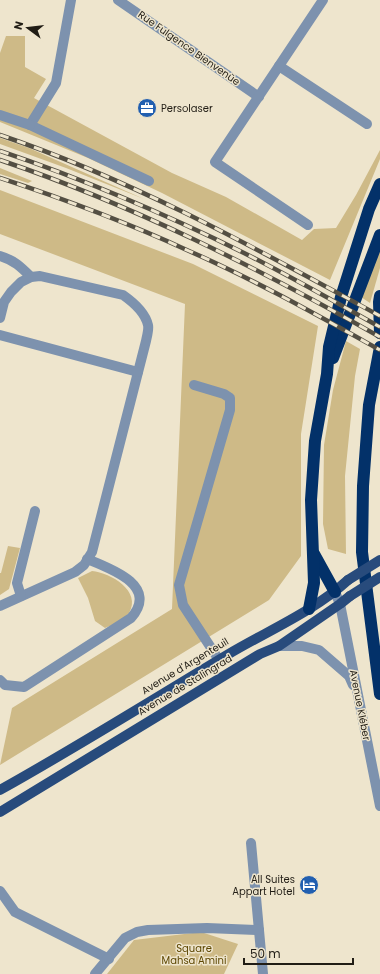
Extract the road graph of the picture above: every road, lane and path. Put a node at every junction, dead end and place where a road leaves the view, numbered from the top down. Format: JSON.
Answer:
{"nodes":[{"id":1,"x":71,"y":0,"type":"edge"},
{"id":2,"x":118,"y":0,"type":"edge"},
{"id":3,"x":323,"y":0,"type":"edge"},
{"id":4,"x":279,"y":66,"type":"junction"},
{"id":5,"x":259,"y":97,"type":"junction"},
{"id":6,"x":0,"y":115,"type":"edge"},
{"id":7,"x":367,"y":124,"type":"dead end"},
{"id":8,"x":30,"y":125,"type":"junction"},
{"id":9,"x":150,"y":181,"type":"dead end"},
{"id":10,"x":380,"y":184,"type":"edge"},
{"id":11,"x":308,"y":225,"type":"dead end"},
{"id":12,"x":380,"y":236,"type":"edge"},
{"id":13,"x":0,"y":256,"type":"edge"},
{"id":14,"x":31,"y":277,"type":"junction"},
{"id":15,"x":380,"y":296,"type":"edge"},
{"id":16,"x":0,"y":318,"type":"edge"},
{"id":17,"x":380,"y":333,"type":"edge"},
{"id":18,"x":0,"y":335,"type":"edge"},
{"id":19,"x":380,"y":347,"type":"edge"},
{"id":20,"x":138,"y":372,"type":"junction"},
{"id":21,"x":327,"y":374,"type":"junction"},
{"id":22,"x":194,"y":385,"type":"dead end"},
{"id":23,"x":35,"y":511,"type":"dead end"},
{"id":24,"x":314,"y":553,"type":"junction"},
{"id":25,"x":87,"y":559,"type":"junction"},
{"id":26,"x":380,"y":560,"type":"edge"},
{"id":27,"x":380,"y":577,"type":"edge"},
{"id":28,"x":335,"y":592,"type":"junction"},
{"id":29,"x":21,"y":596,"type":"junction"},
{"id":30,"x":340,"y":604,"type":"junction"},
{"id":31,"x":0,"y":606,"type":"edge"},
{"id":32,"x":309,"y":609,"type":"junction"},
{"id":33,"x":279,"y":646,"type":"junction"},
{"id":34,"x":219,"y":660,"type":"junction"},
{"id":35,"x":0,"y":680,"type":"edge"},
{"id":36,"x":380,"y":694,"type":"edge"},
{"id":37,"x":358,"y":696,"type":"junction"},
{"id":38,"x":0,"y":790,"type":"edge"},
{"id":39,"x":380,"y":806,"type":"edge"},
{"id":40,"x":0,"y":812,"type":"edge"},
{"id":41,"x":251,"y":843,"type":"dead end"},
{"id":42,"x":0,"y":891,"type":"edge"},
{"id":43,"x":259,"y":930,"type":"junction"},
{"id":44,"x":109,"y":959,"type":"junction"},
{"id":45,"x":95,"y":974,"type":"edge"},
{"id":46,"x":263,"y":974,"type":"edge"}],
"edges":[{"from":1,"to":8,"type":"street"},
{"from":2,"to":5,"type":"street","name":"Rue Fulgence Bienvenüe"},
{"from":3,"to":4,"type":"street"},
{"from":4,"to":5,"type":"street"},
{"from":4,"to":7,"type":"street"},
{"from":5,"to":11,"type":"street"},
{"from":6,"to":8,"type":"street"},
{"from":8,"to":9,"type":"street"},
{"from":10,"to":21,"type":"highway"},
{"from":12,"to":21,"type":"highway"},
{"from":13,"to":14,"type":"street"},
{"from":14,"to":16,"type":"street"},
{"from":14,"to":20,"type":"street"},
{"from":15,"to":17,"type":"highway"},
{"from":18,"to":20,"type":"street"},
{"from":19,"to":36,"type":"highway"},
{"from":20,"to":25,"type":"street"},
{"from":21,"to":24,"type":"highway"},
{"from":22,"to":34,"type":"street"},
{"from":23,"to":29,"type":"street"},
{"from":24,"to":28,"type":"highway"},
{"from":24,"to":32,"type":"highway"},
{"from":25,"to":29,"type":"street"},
{"from":25,"to":35,"type":"street"},
{"from":26,"to":28,"type":"main road","name":"Avenue d'Argenteuil","bridge":true},
{"from":27,"to":30,"type":"main road","name":"Avenue de Stalingrad","bridge":true},
{"from":28,"to":30,"type":"street","name":"Avenue Kléber"},
{"from":28,"to":32,"type":"main road","name":"Avenue d'Argenteuil"},
{"from":29,"to":31,"type":"street"},
{"from":30,"to":33,"type":"main road","name":"Avenue de Stalingrad"},
{"from":30,"to":37,"type":"street","name":"Avenue Kléber"},
{"from":32,"to":34,"type":"main road","name":"Avenue d'Argenteuil"},
{"from":33,"to":37,"type":"street"},
{"from":33,"to":40,"type":"main road","name":"Avenue de Stalingrad"},
{"from":34,"to":38,"type":"main road","name":"Avenue d'Argenteuil"},
{"from":37,"to":39,"type":"street","name":"Avenue Kléber"},
{"from":41,"to":43,"type":"street"},
{"from":42,"to":44,"type":"street"},
{"from":43,"to":44,"type":"street"},
{"from":43,"to":46,"type":"street"},
{"from":44,"to":45,"type":"street"}]}
